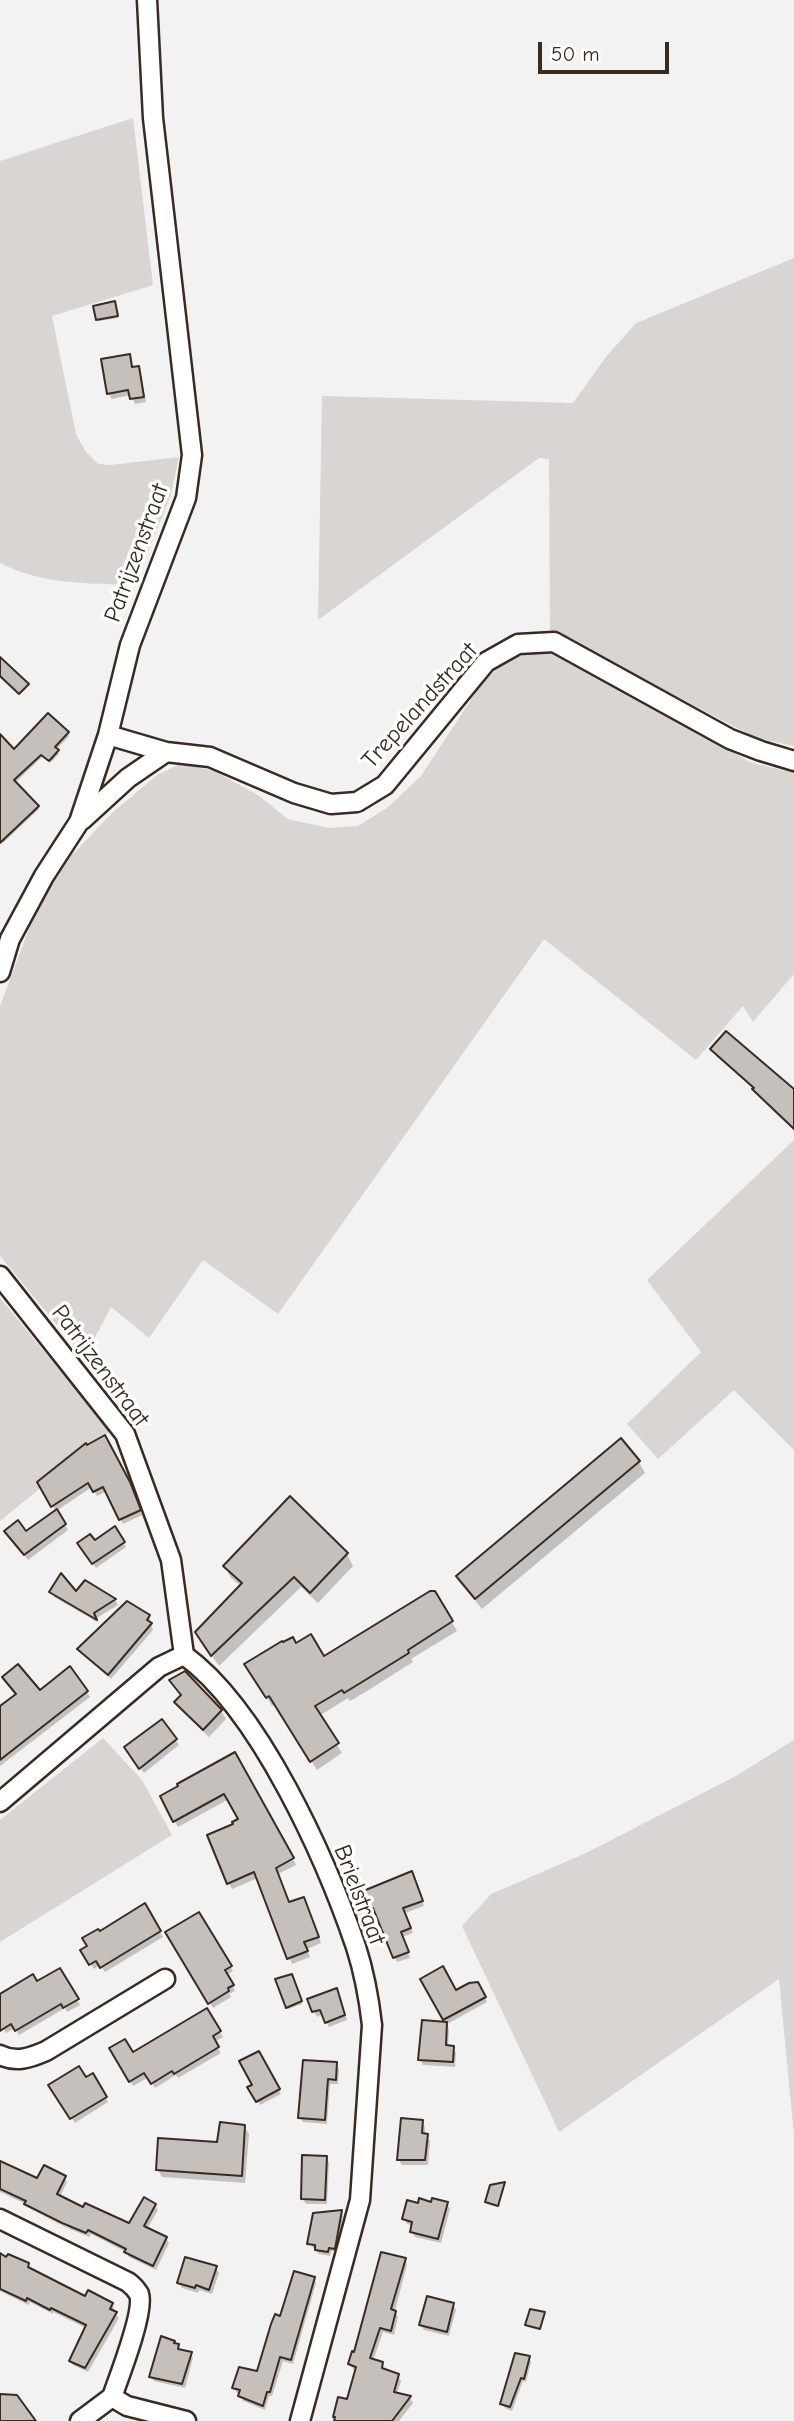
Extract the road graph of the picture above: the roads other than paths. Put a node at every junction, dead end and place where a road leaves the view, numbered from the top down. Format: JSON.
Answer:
{"nodes":[{"id":1,"x":146,"y":0,"type":"edge"},
{"id":2,"x":108,"y":735,"type":"junction"},
{"id":3,"x":166,"y":752,"type":"junction"},
{"id":4,"x":794,"y":761,"type":"edge"},
{"id":5,"x":79,"y":822,"type":"junction"},
{"id":6,"x":0,"y":972,"type":"edge"},
{"id":7,"x":0,"y":1276,"type":"edge"},
{"id":8,"x":184,"y":1656,"type":"junction"},
{"id":9,"x":0,"y":1802,"type":"edge"},
{"id":10,"x":165,"y":1979,"type":"dead end"},
{"id":11,"x":0,"y":2054,"type":"edge"},
{"id":12,"x":0,"y":2219,"type":"edge"},
{"id":13,"x":112,"y":2397,"type":"junction"},
{"id":14,"x":80,"y":2421,"type":"edge"},
{"id":15,"x":186,"y":2421,"type":"edge"},
{"id":16,"x":300,"y":2421,"type":"edge"}],
"edges":[{"from":1,"to":2,"type":"street","name":"Patrijzenstraat"},
{"from":2,"to":3,"type":"street","name":"Trepelandstraat"},
{"from":2,"to":5,"type":"street","name":"Patrijzenstraat"},
{"from":3,"to":4,"type":"street","name":"Trepelandstraat"},
{"from":3,"to":5,"type":"street"},
{"from":5,"to":6,"type":"street","name":"Patrijzenstraat"},
{"from":7,"to":8,"type":"street","name":"Patrijzenstraat"},
{"from":8,"to":9,"type":"street"},
{"from":8,"to":16,"type":"street","name":"Brielstraat"},
{"from":10,"to":11,"type":"street"},
{"from":12,"to":13,"type":"street"},
{"from":13,"to":14,"type":"street"},
{"from":13,"to":15,"type":"street"}]}
